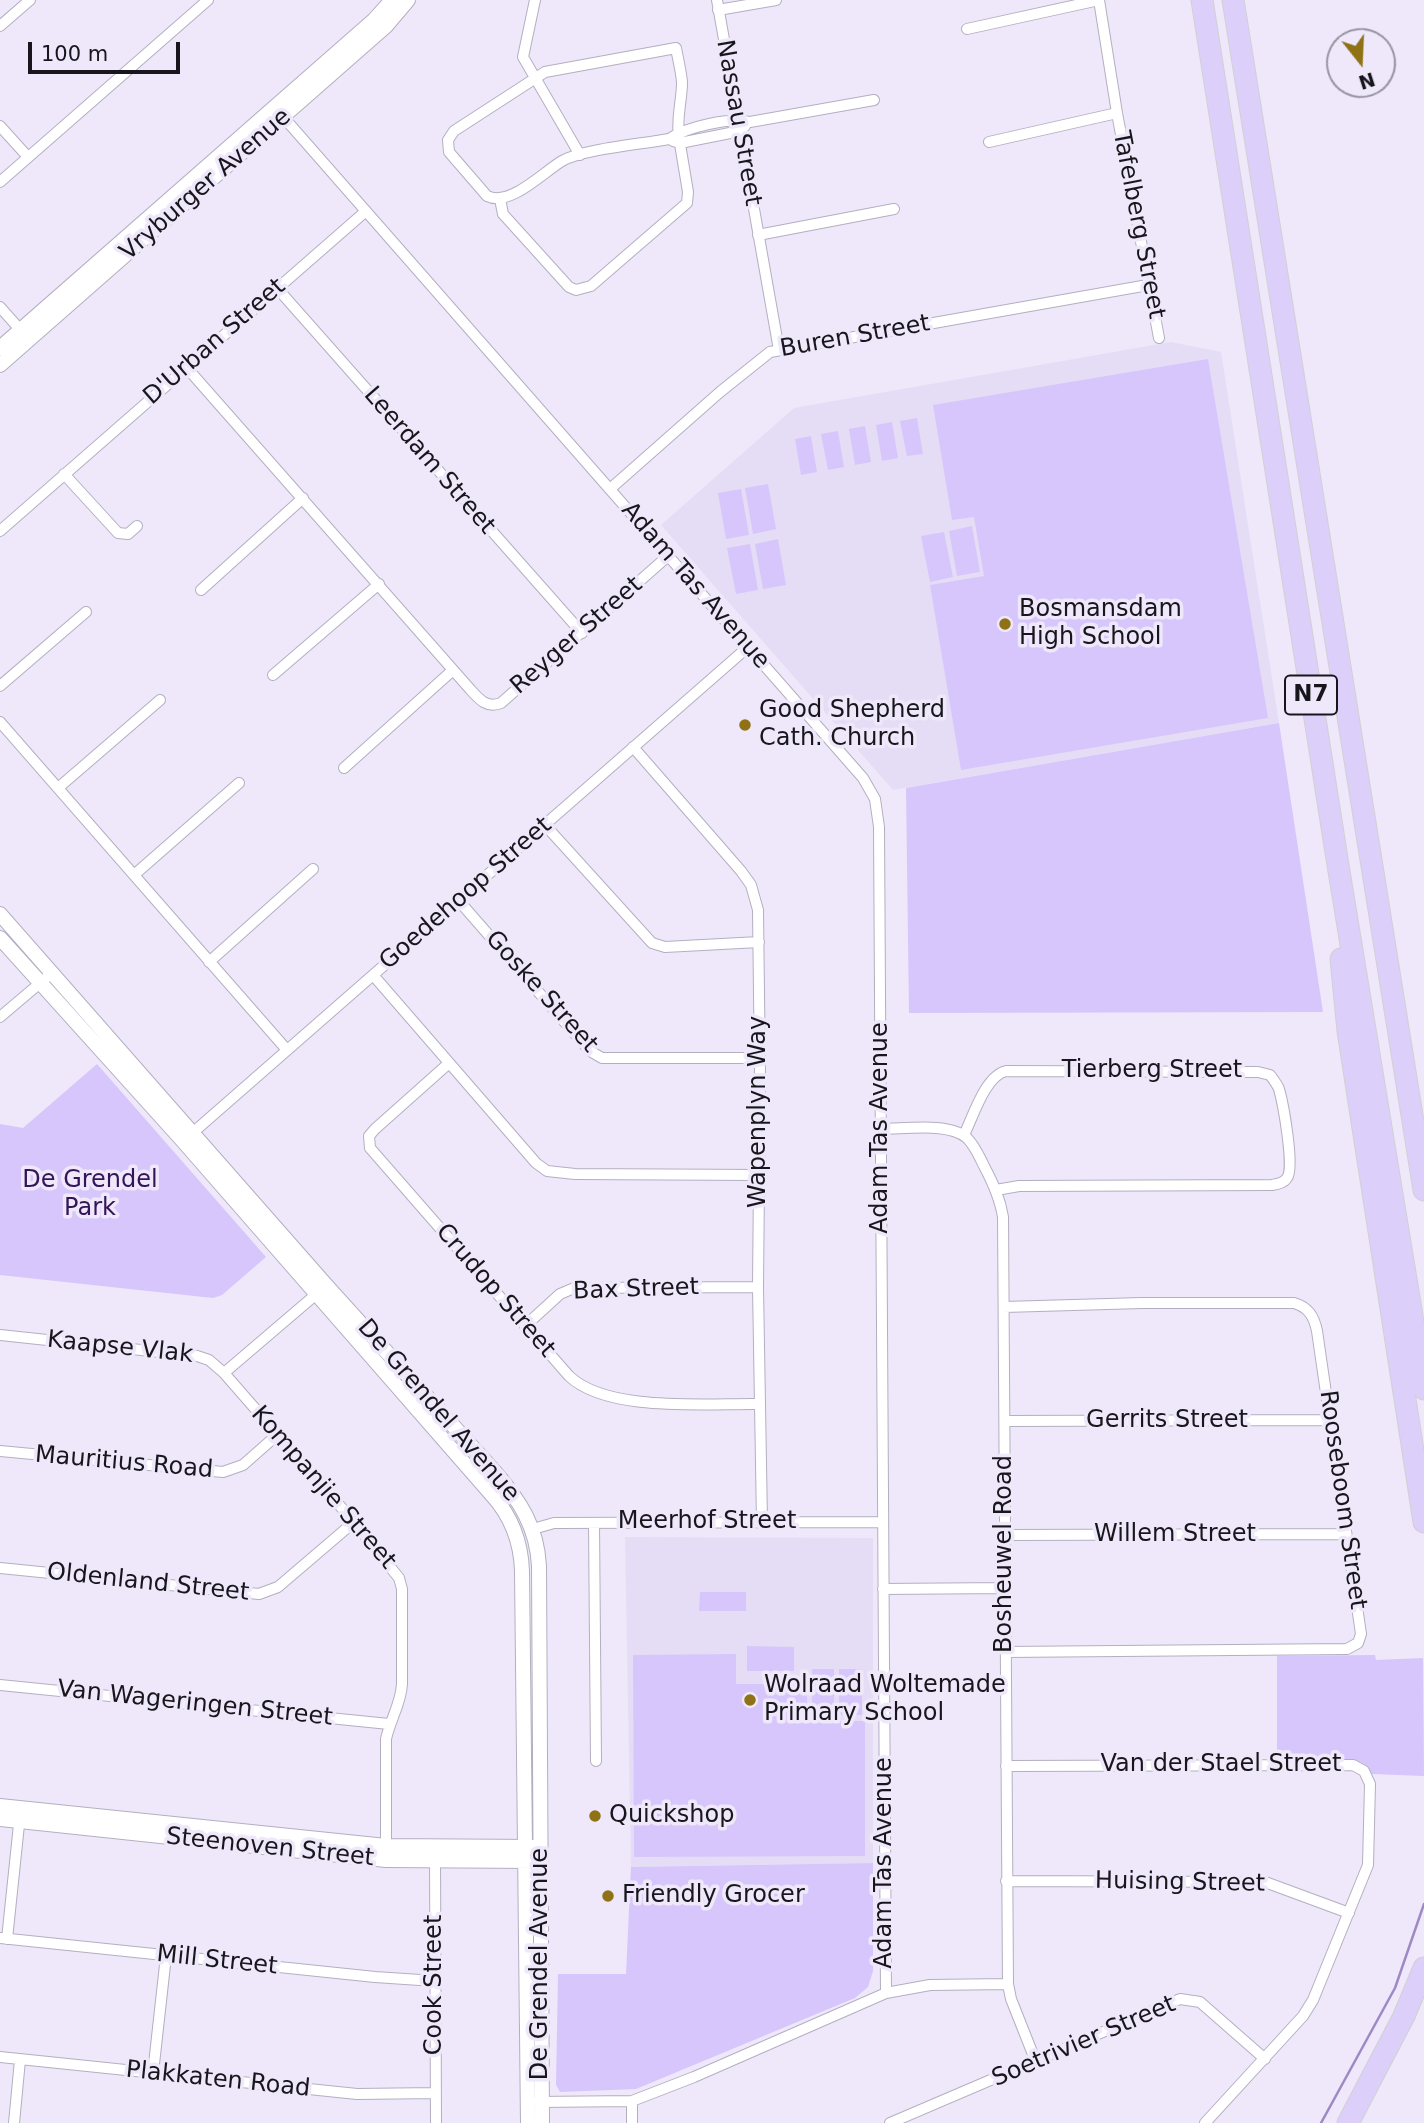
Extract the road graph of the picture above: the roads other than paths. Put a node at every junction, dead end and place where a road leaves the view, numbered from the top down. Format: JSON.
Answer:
{"nodes":[{"id":1,"x":30,"y":0,"type":"edge"},
{"id":2,"x":208,"y":0,"type":"edge"},
{"id":3,"x":392,"y":0,"type":"edge"},
{"id":4,"x":408,"y":0,"type":"edge"},
{"id":5,"x":535,"y":0,"type":"edge"},
{"id":6,"x":776,"y":0,"type":"edge"},
{"id":7,"x":1099,"y":0,"type":"edge"},
{"id":8,"x":1202,"y":0,"type":"edge"},
{"id":9,"x":1233,"y":0,"type":"edge"},
{"id":10,"x":717,"y":5,"type":"edge"},
{"id":11,"x":0,"y":26,"type":"edge"},
{"id":12,"x":967,"y":29,"type":"dead end"},
{"id":13,"x":533,"y":78,"type":"junction"},
{"id":14,"x":874,"y":100,"type":"dead end"},
{"id":15,"x":279,"y":112,"type":"junction"},
{"id":16,"x":1117,"y":113,"type":"junction"},
{"id":17,"x":739,"y":125,"type":"junction"},
{"id":18,"x":0,"y":126,"type":"edge"},
{"id":19,"x":676,"y":138,"type":"junction"},
{"id":20,"x":989,"y":142,"type":"dead end"},
{"id":21,"x":580,"y":155,"type":"junction"},
{"id":22,"x":28,"y":157,"type":"junction"},
{"id":23,"x":0,"y":182,"type":"edge"},
{"id":24,"x":500,"y":200,"type":"junction"},
{"id":25,"x":894,"y":209,"type":"dead end"},
{"id":26,"x":366,"y":211,"type":"junction"},
{"id":27,"x":758,"y":235,"type":"junction"},
{"id":28,"x":1149,"y":285,"type":"junction"},
{"id":29,"x":277,"y":288,"type":"junction"},
{"id":30,"x":0,"y":307,"type":"edge"},
{"id":31,"x":25,"y":335,"type":"junction"},
{"id":32,"x":1159,"y":338,"type":"dead end"},
{"id":33,"x":0,"y":348,"type":"edge"},
{"id":34,"x":779,"y":350,"type":"junction"},
{"id":35,"x":0,"y":365,"type":"edge"},
{"id":36,"x":187,"y":368,"type":"junction"},
{"id":37,"x":64,"y":474,"type":"junction"},
{"id":38,"x":610,"y":489,"type":"junction"},
{"id":39,"x":303,"y":498,"type":"junction"},
{"id":40,"x":137,"y":526,"type":"dead end"},
{"id":41,"x":0,"y":531,"type":"edge"},
{"id":42,"x":668,"y":556,"type":"junction"},
{"id":43,"x":379,"y":584,"type":"junction"},
{"id":44,"x":201,"y":590,"type":"dead end"},
{"id":45,"x":86,"y":612,"type":"dead end"},
{"id":46,"x":582,"y":633,"type":"junction"},
{"id":47,"x":748,"y":647,"type":"junction"},
{"id":48,"x":453,"y":670,"type":"junction"},
{"id":49,"x":274,"y":675,"type":"dead end"},
{"id":50,"x":0,"y":687,"type":"edge"},
{"id":51,"x":160,"y":700,"type":"dead end"},
{"id":52,"x":0,"y":722,"type":"edge"},
{"id":53,"x":633,"y":747,"type":"junction"},
{"id":54,"x":344,"y":768,"type":"dead end"},
{"id":55,"x":239,"y":783,"type":"dead end"},
{"id":56,"x":58,"y":788,"type":"junction"},
{"id":57,"x":545,"y":825,"type":"junction"},
{"id":58,"x":1338,"y":864,"type":"junction"},
{"id":59,"x":313,"y":869,"type":"dead end"},
{"id":60,"x":134,"y":874,"type":"junction"},
{"id":61,"x":459,"y":901,"type":"junction"},
{"id":62,"x":0,"y":914,"type":"edge"},
{"id":63,"x":0,"y":938,"type":"edge"},
{"id":64,"x":759,"y":942,"type":"junction"},
{"id":65,"x":209,"y":962,"type":"junction"},
{"id":66,"x":52,"y":972,"type":"junction"},
{"id":67,"x":373,"y":975,"type":"junction"},
{"id":68,"x":40,"y":983,"type":"junction"},
{"id":69,"x":0,"y":1017,"type":"edge"},
{"id":70,"x":287,"y":1050,"type":"junction"},
{"id":71,"x":760,"y":1058,"type":"junction"},
{"id":72,"x":448,"y":1064,"type":"junction"},
{"id":73,"x":881,"y":1129,"type":"junction"},
{"id":74,"x":964,"y":1135,"type":"junction"},
{"id":75,"x":188,"y":1137,"type":"junction"},
{"id":76,"x":758,"y":1175,"type":"junction"},
{"id":77,"x":996,"y":1190,"type":"junction"},
{"id":78,"x":1424,"y":1190,"type":"edge"},
{"id":79,"x":758,"y":1287,"type":"junction"},
{"id":80,"x":321,"y":1289,"type":"junction"},
{"id":81,"x":1004,"y":1307,"type":"junction"},
{"id":82,"x":526,"y":1325,"type":"junction"},
{"id":83,"x":0,"y":1335,"type":"edge"},
{"id":84,"x":224,"y":1373,"type":"junction"},
{"id":85,"x":1424,"y":1390,"type":"edge"},
{"id":86,"x":760,"y":1404,"type":"junction"},
{"id":87,"x":1330,"y":1420,"type":"junction"},
{"id":88,"x":1005,"y":1421,"type":"junction"},
{"id":89,"x":277,"y":1435,"type":"junction"},
{"id":90,"x":0,"y":1451,"type":"edge"},
{"id":91,"x":506,"y":1513,"type":"junction"},
{"id":92,"x":354,"y":1522,"type":"junction"},
{"id":93,"x":762,"y":1522,"type":"junction"},
{"id":94,"x":882,"y":1522,"type":"junction"},
{"id":95,"x":1424,"y":1522,"type":"edge"},
{"id":96,"x":594,"y":1523,"type":"junction"},
{"id":97,"x":533,"y":1529,"type":"junction"},
{"id":98,"x":1346,"y":1534,"type":"junction"},
{"id":99,"x":1004,"y":1535,"type":"junction"},
{"id":100,"x":520,"y":1553,"type":"junction"},
{"id":101,"x":0,"y":1568,"type":"edge"},
{"id":102,"x":883,"y":1588,"type":"junction"},
{"id":103,"x":1005,"y":1588,"type":"junction"},
{"id":104,"x":1005,"y":1652,"type":"junction"},
{"id":105,"x":0,"y":1685,"type":"edge"},
{"id":106,"x":389,"y":1724,"type":"junction"},
{"id":107,"x":596,"y":1761,"type":"dead end"},
{"id":108,"x":1006,"y":1766,"type":"junction"},
{"id":109,"x":0,"y":1806,"type":"edge"},
{"id":110,"x":20,"y":1815,"type":"junction"},
{"id":111,"x":0,"y":1819,"type":"edge"},
{"id":112,"x":386,"y":1853,"type":"junction"},
{"id":113,"x":435,"y":1854,"type":"junction"},
{"id":114,"x":533,"y":1854,"type":"junction"},
{"id":115,"x":1006,"y":1881,"type":"junction"},
{"id":116,"x":1349,"y":1913,"type":"junction"},
{"id":117,"x":4,"y":1939,"type":"edge"},
{"id":118,"x":166,"y":1956,"type":"junction"},
{"id":119,"x":1424,"y":1968,"type":"edge"},
{"id":120,"x":435,"y":1981,"type":"junction"},
{"id":121,"x":1008,"y":1984,"type":"junction"},
{"id":122,"x":886,"y":1993,"type":"junction"},
{"id":123,"x":0,"y":2057,"type":"edge"},
{"id":124,"x":1265,"y":2059,"type":"junction"},
{"id":125,"x":20,"y":2060,"type":"junction"},
{"id":126,"x":1036,"y":2062,"type":"junction"},
{"id":127,"x":153,"y":2073,"type":"junction"},
{"id":128,"x":435,"y":2093,"type":"junction"},
{"id":129,"x":632,"y":2101,"type":"junction"},
{"id":130,"x":535,"y":2102,"type":"junction"},
{"id":131,"x":14,"y":2123,"type":"edge"},
{"id":132,"x":436,"y":2123,"type":"edge"},
{"id":133,"x":528,"y":2123,"type":"edge"},
{"id":134,"x":542,"y":2123,"type":"edge"},
{"id":135,"x":632,"y":2123,"type":"edge"},
{"id":136,"x":890,"y":2123,"type":"edge"},
{"id":137,"x":1205,"y":2123,"type":"edge"},
{"id":138,"x":1348,"y":2123,"type":"edge"}],
"edges":[{"from":1,"to":11,"type":"street"},
{"from":2,"to":22,"type":"street"},
{"from":3,"to":15,"type":"street","name":"Vryburger Avenue"},
{"from":4,"to":15,"type":"street","name":"Vryburger Avenue"},
{"from":5,"to":13,"type":"street"},
{"from":6,"to":10,"type":"street","name":"Nassau Street"},
{"from":7,"to":12,"type":"street","name":"Tafelberg Street"},
{"from":7,"to":16,"type":"street","name":"Tafelberg Street"},
{"from":8,"to":58,"type":"highway","number":"N7"},
{"from":9,"to":78,"type":"highway","number":"N7"},
{"from":10,"to":17,"type":"street","name":"Nassau Street"},
{"from":13,"to":19,"type":"street"},
{"from":13,"to":21,"type":"street"},
{"from":13,"to":24,"type":"street"},
{"from":14,"to":17,"type":"street","name":"Nassau Street"},
{"from":15,"to":26,"type":"street","name":"Adam Tas Avenue"},
{"from":15,"to":31,"type":"street","name":"Vryburger Avenue"},
{"from":16,"to":20,"type":"street","name":"Tafelberg Street"},
{"from":16,"to":28,"type":"street","name":"Tafelberg Street"},
{"from":17,"to":19,"type":"street"},
{"from":17,"to":27,"type":"street","name":"Nassau Street"},
{"from":18,"to":22,"type":"street"},
{"from":19,"to":21,"type":"street"},
{"from":19,"to":24,"type":"street"},
{"from":21,"to":24,"type":"street"},
{"from":22,"to":23,"type":"street"},
{"from":25,"to":27,"type":"street","name":"Nassau Street"},
{"from":26,"to":29,"type":"street","name":"D'Urban Street"},
{"from":26,"to":38,"type":"street","name":"Adam Tas Avenue"},
{"from":27,"to":34,"type":"street","name":"Nassau Street"},
{"from":28,"to":32,"type":"street","name":"Tafelberg Street"},
{"from":28,"to":34,"type":"street","name":"Buren Street"},
{"from":29,"to":36,"type":"street","name":"D'Urban Street"},
{"from":29,"to":46,"type":"street","name":"Leerdam Street"},
{"from":30,"to":31,"type":"street"},
{"from":31,"to":33,"type":"street","name":"Vryburger Avenue"},
{"from":31,"to":35,"type":"street","name":"Vryburger Avenue"},
{"from":34,"to":38,"type":"street","name":"Buren Street"},
{"from":36,"to":37,"type":"street","name":"D'Urban Street"},
{"from":36,"to":39,"type":"street","name":"Reyger Street"},
{"from":37,"to":40,"type":"street"},
{"from":37,"to":41,"type":"street","name":"D'Urban Street"},
{"from":38,"to":42,"type":"street","name":"Adam Tas Avenue"},
{"from":39,"to":43,"type":"street","name":"Reyger Street"},
{"from":39,"to":44,"type":"street"},
{"from":42,"to":46,"type":"street","name":"Reyger Street"},
{"from":42,"to":47,"type":"street","name":"Adam Tas Avenue"},
{"from":43,"to":48,"type":"street","name":"Reyger Street"},
{"from":43,"to":49,"type":"street"},
{"from":45,"to":50,"type":"street"},
{"from":46,"to":48,"type":"street","name":"Reyger Street"},
{"from":47,"to":53,"type":"street","name":"Goedehoop Street"},
{"from":47,"to":73,"type":"street","name":"Adam Tas Avenue"},
{"from":48,"to":54,"type":"street"},
{"from":51,"to":56,"type":"street"},
{"from":52,"to":56,"type":"street"},
{"from":53,"to":57,"type":"street","name":"Goedehoop Street"},
{"from":53,"to":64,"type":"street","name":"Wapenplyn Way"},
{"from":55,"to":60,"type":"street"},
{"from":56,"to":60,"type":"street"},
{"from":57,"to":61,"type":"street","name":"Goedehoop Street"},
{"from":57,"to":64,"type":"street"},
{"from":58,"to":85,"type":"highway","number":"N7"},
{"from":58,"to":95,"type":"highway"},
{"from":59,"to":65,"type":"street"},
{"from":60,"to":65,"type":"street"},
{"from":61,"to":67,"type":"street","name":"Goedehoop Street"},
{"from":61,"to":71,"type":"street","name":"Goske Street"},
{"from":62,"to":66,"type":"street","name":"De Grendel Avenue"},
{"from":63,"to":68,"type":"street","name":"De Grendel Avenue"},
{"from":64,"to":71,"type":"street","name":"Wapenplyn Way"},
{"from":65,"to":70,"type":"street"},
{"from":66,"to":68,"type":"street"},
{"from":66,"to":75,"type":"street","name":"De Grendel Avenue"},
{"from":67,"to":70,"type":"street","name":"Goedehoop Street"},
{"from":67,"to":72,"type":"street"},
{"from":68,"to":69,"type":"street"},
{"from":68,"to":75,"type":"street","name":"De Grendel Avenue"},
{"from":70,"to":75,"type":"street","name":"Goedehoop Street"},
{"from":71,"to":76,"type":"street","name":"Wapenplyn Way"},
{"from":72,"to":76,"type":"street"},
{"from":72,"to":82,"type":"street","name":"Crudop Street"},
{"from":73,"to":74,"type":"street"},
{"from":73,"to":94,"type":"street","name":"Adam Tas Avenue"},
{"from":74,"to":77,"type":"street","name":"Bosheuwel Road"},
{"from":74,"to":77,"type":"street","name":"Tierberg Street"},
{"from":75,"to":80,"type":"street","name":"De Grendel Avenue"},
{"from":76,"to":79,"type":"street","name":"Wapenplyn Way"},
{"from":77,"to":81,"type":"street","name":"Bosheuwel Road"},
{"from":79,"to":82,"type":"street","name":"Bax Street"},
{"from":79,"to":86,"type":"street","name":"Wapenplyn Way"},
{"from":80,"to":84,"type":"street","name":"Kaapse Vlak"},
{"from":80,"to":91,"type":"street","name":"De Grendel Avenue"},
{"from":80,"to":97,"type":"street","name":"De Grendel Avenue"},
{"from":81,"to":87,"type":"street","name":"Rooseboom Street"},
{"from":81,"to":88,"type":"street","name":"Bosheuwel Road"},
{"from":82,"to":86,"type":"street","name":"Crudop Street"},
{"from":83,"to":84,"type":"street","name":"Kaapse Vlak"},
{"from":84,"to":89,"type":"street","name":"Kompanjie Street"},
{"from":86,"to":93,"type":"street","name":"Wapenplyn Way"},
{"from":87,"to":88,"type":"street","name":"Gerrits Street"},
{"from":87,"to":98,"type":"street","name":"Rooseboom Street"},
{"from":88,"to":99,"type":"street","name":"Bosheuwel Road"},
{"from":89,"to":90,"type":"street","name":"Mauritius Road"},
{"from":89,"to":92,"type":"street","name":"Kompanjie Street"},
{"from":91,"to":97,"type":"street"},
{"from":91,"to":100,"type":"street","name":"De Grendel Avenue"},
{"from":92,"to":101,"type":"street","name":"Oldenland Street"},
{"from":92,"to":106,"type":"street","name":"Kompanjie Street"},
{"from":93,"to":94,"type":"street","name":"Meerhof Street"},
{"from":93,"to":96,"type":"street","name":"Meerhof Street"},
{"from":94,"to":102,"type":"street","name":"Adam Tas Avenue"},
{"from":96,"to":97,"type":"street","name":"Meerhof Street"},
{"from":96,"to":107,"type":"street"},
{"from":97,"to":100,"type":"street"},
{"from":97,"to":114,"type":"street","name":"De Grendel Avenue"},
{"from":98,"to":99,"type":"street","name":"Willem Street"},
{"from":98,"to":104,"type":"street","name":"Rooseboom Street"},
{"from":99,"to":103,"type":"street","name":"Bosheuwel Road"},
{"from":100,"to":114,"type":"street","name":"De Grendel Avenue"},
{"from":102,"to":103,"type":"street"},
{"from":102,"to":122,"type":"street","name":"Adam Tas Avenue"},
{"from":103,"to":104,"type":"street","name":"Bosheuwel Road"},
{"from":104,"to":108,"type":"street","name":"Bosheuwel Road"},
{"from":105,"to":106,"type":"street","name":"Van Wageringen Street"},
{"from":106,"to":112,"type":"street","name":"Kompanjie Street"},
{"from":108,"to":115,"type":"street","name":"Bosheuwel Road"},
{"from":108,"to":116,"type":"street","name":"Van der Stael Street"},
{"from":109,"to":110,"type":"street","name":"Steenoven Street"},
{"from":110,"to":111,"type":"street","name":"Steenoven Street"},
{"from":110,"to":112,"type":"street","name":"Steenoven Street"},
{"from":110,"to":117,"type":"street"},
{"from":112,"to":113,"type":"street","name":"Steenoven Street"},
{"from":113,"to":114,"type":"street","name":"Steenoven Street"},
{"from":113,"to":120,"type":"street","name":"Cook Street"},
{"from":114,"to":130,"type":"street","name":"De Grendel Avenue"},
{"from":115,"to":116,"type":"street","name":"Huising Street"},
{"from":115,"to":121,"type":"street","name":"Bosheuwel Road"},
{"from":116,"to":124,"type":"street","name":"Van der Stael Street"},
{"from":117,"to":118,"type":"street","name":"Mill Street"},
{"from":118,"to":120,"type":"street","name":"Mill Street"},
{"from":118,"to":127,"type":"street"},
{"from":119,"to":138,"type":"highway"},
{"from":120,"to":128,"type":"street","name":"Cook Street"},
{"from":121,"to":122,"type":"street"},
{"from":121,"to":126,"type":"street","name":"Bosheuwel Road"},
{"from":122,"to":129,"type":"street","name":"Adam Tas Avenue"},
{"from":123,"to":125,"type":"street","name":"Plakkaten Road"},
{"from":124,"to":126,"type":"street","name":"Soetrivier Street"},
{"from":124,"to":137,"type":"street","name":"Van der Stael Street"},
{"from":125,"to":127,"type":"street","name":"Plakkaten Road"},
{"from":125,"to":131,"type":"street"},
{"from":126,"to":136,"type":"street","name":"Soetrivier Street"},
{"from":127,"to":128,"type":"street","name":"Plakkaten Road"},
{"from":128,"to":132,"type":"street","name":"Cook Street"},
{"from":129,"to":130,"type":"street","name":"Adam Tas Avenue"},
{"from":129,"to":135,"type":"street"},
{"from":130,"to":133,"type":"street","name":"De Grendel Avenue"},
{"from":130,"to":134,"type":"street","name":"De Grendel Avenue"}]}
